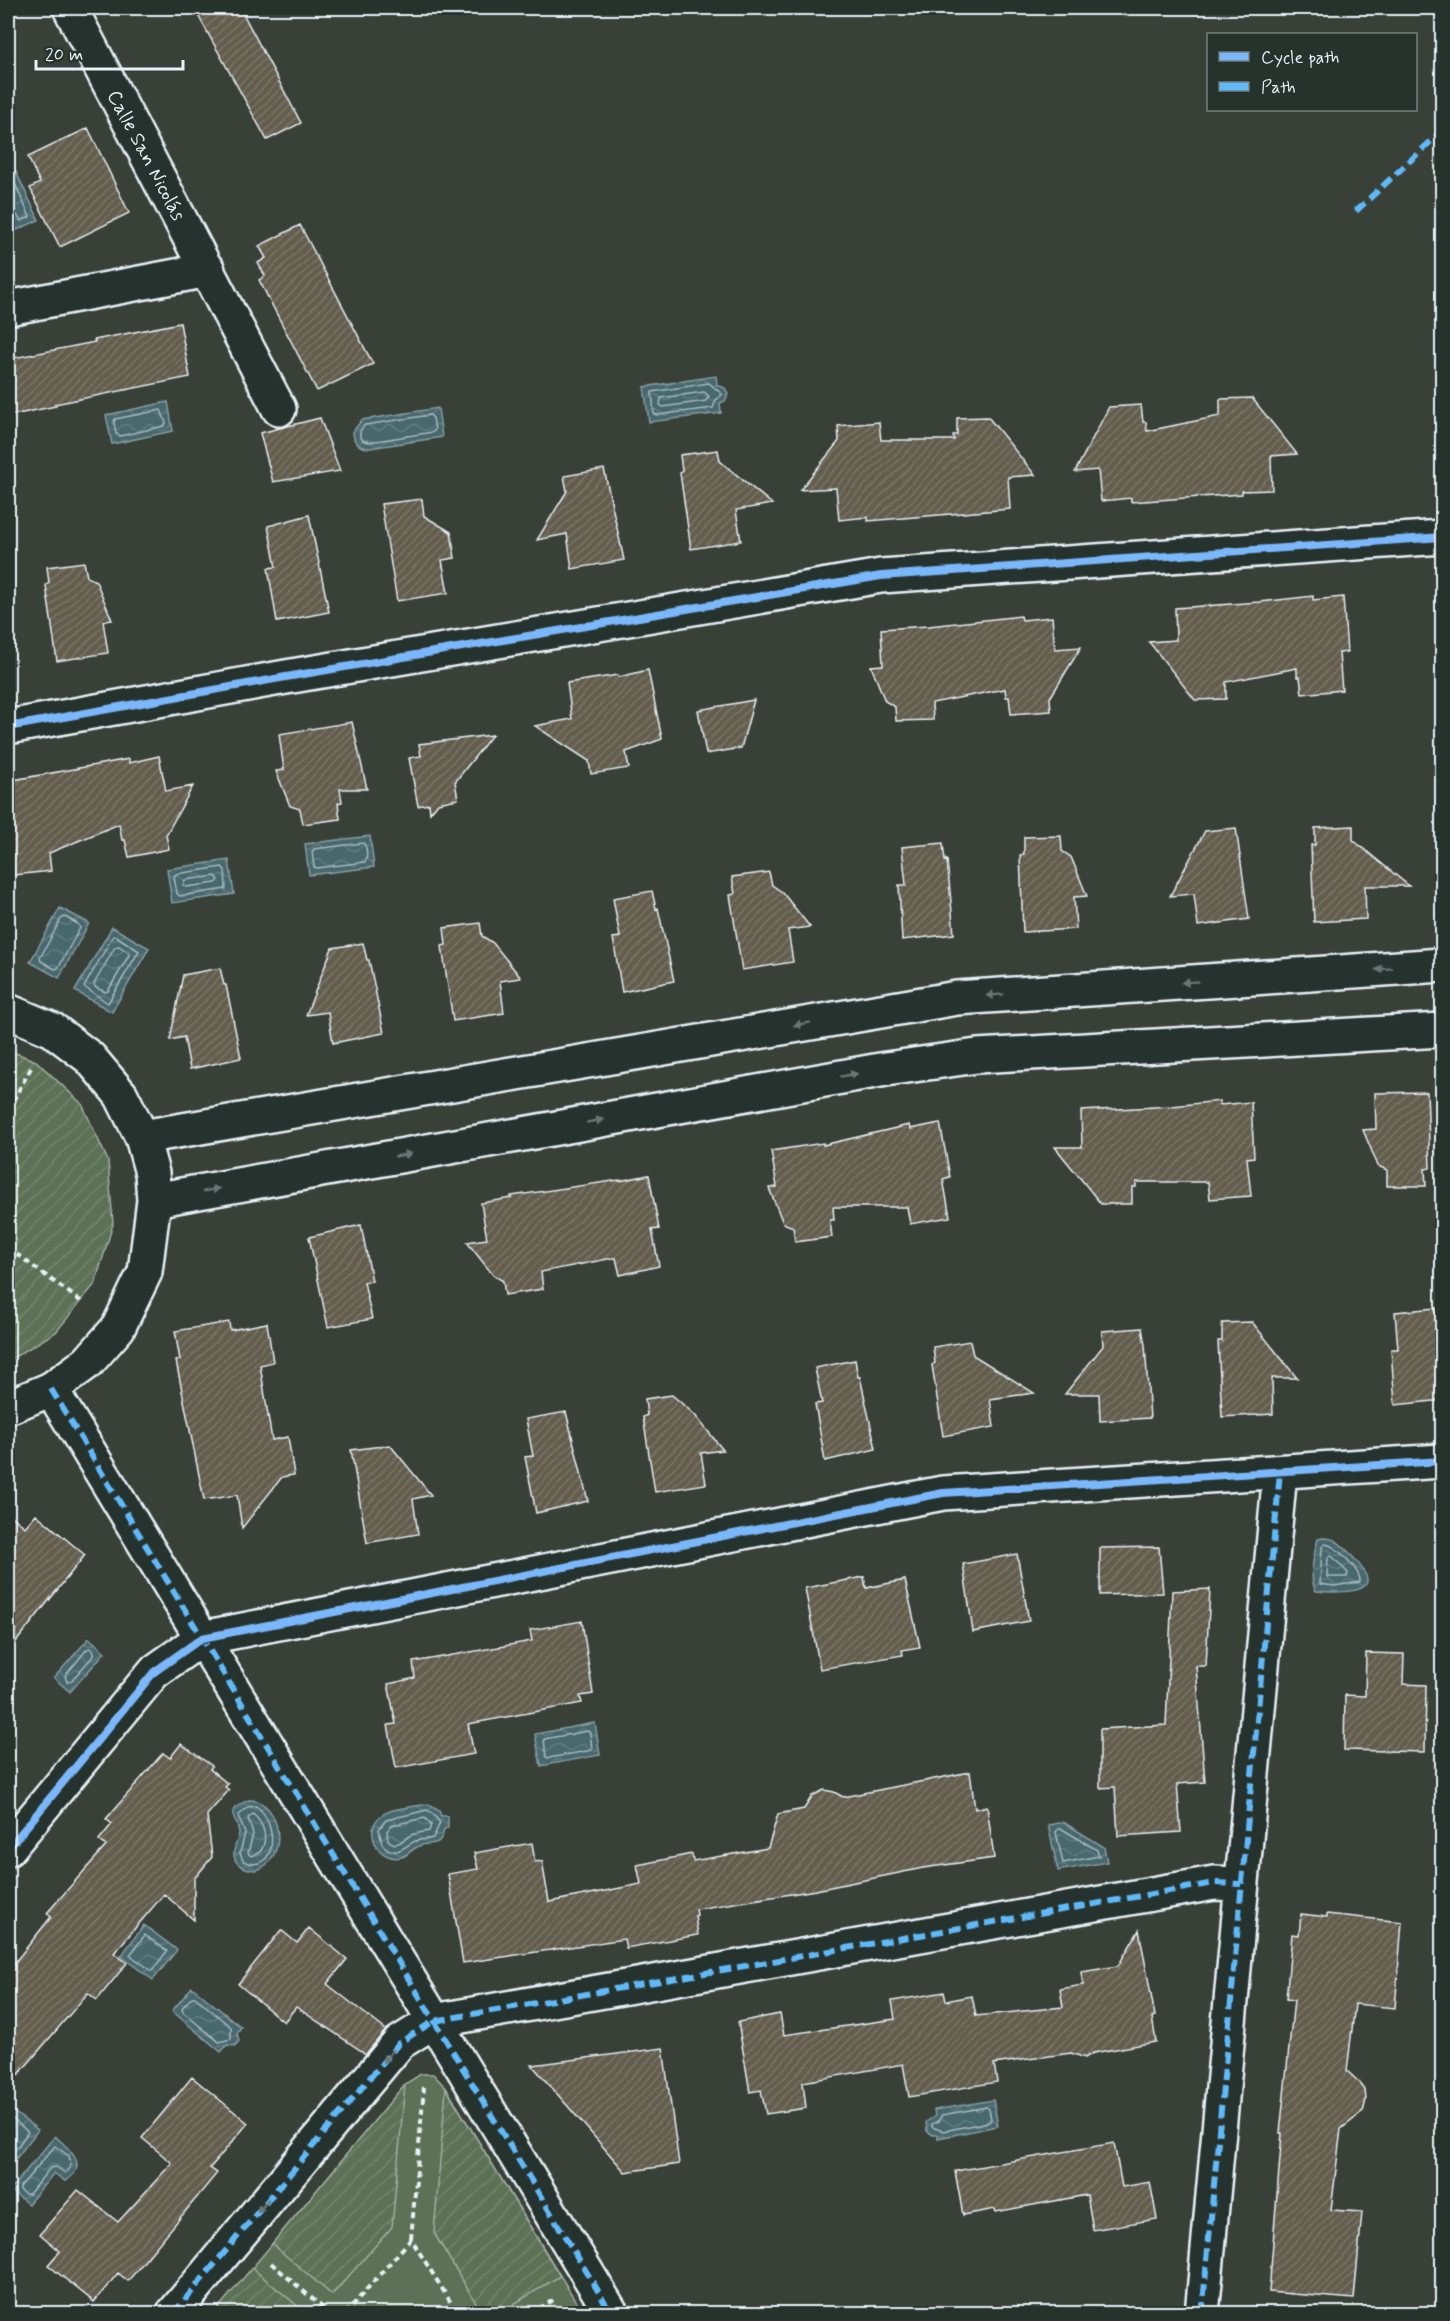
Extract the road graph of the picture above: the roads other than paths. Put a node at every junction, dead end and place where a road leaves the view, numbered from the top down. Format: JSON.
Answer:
{"nodes":[{"id":1,"x":70,"y":8,"type":"edge"},
{"id":2,"x":208,"y":270,"type":"junction"},
{"id":3,"x":8,"y":308,"type":"edge"},
{"id":4,"x":279,"y":410,"type":"dead end"},
{"id":5,"x":1443,"y":537,"type":"edge"},
{"id":6,"x":8,"y":727,"type":"edge"},
{"id":7,"x":1443,"y":965,"type":"edge"},
{"id":8,"x":8,"y":1011,"type":"edge"},
{"id":9,"x":1443,"y":1030,"type":"edge"},
{"id":10,"x":142,"y":1137,"type":"junction"},
{"id":11,"x":154,"y":1200,"type":"junction"},
{"id":12,"x":51,"y":1389,"type":"junction"},
{"id":13,"x":8,"y":1407,"type":"edge"},
{"id":14,"x":1443,"y":1461,"type":"edge"},
{"id":15,"x":1280,"y":1472,"type":"junction"},
{"id":16,"x":202,"y":1638,"type":"junction"},
{"id":17,"x":8,"y":1850,"type":"edge"},
{"id":18,"x":1241,"y":1884,"type":"junction"},
{"id":19,"x":434,"y":2021,"type":"junction"},
{"id":20,"x":173,"y":2313,"type":"edge"},
{"id":21,"x":612,"y":2313,"type":"edge"},
{"id":22,"x":1202,"y":2313,"type":"edge"}],
"edges":[{"from":1,"to":2,"type":"street","name":"Calle San Nicolás"},
{"from":2,"to":3,"type":"street"},
{"from":2,"to":4,"type":"street","name":"Calle San Nicolás"},
{"from":5,"to":6,"type":"street"},
{"from":7,"to":10,"type":"street","one_way":true},
{"from":8,"to":10,"type":"street"},
{"from":11,"to":9,"type":"street","one_way":true},
{"from":10,"to":11,"type":"street"},
{"from":11,"to":12,"type":"street"},
{"from":12,"to":13,"type":"street"},
{"from":12,"to":16,"type":"street"},
{"from":14,"to":15,"type":"street"},
{"from":15,"to":16,"type":"street"},
{"from":15,"to":18,"type":"street"},
{"from":16,"to":17,"type":"street"},
{"from":16,"to":19,"type":"street"},
{"from":18,"to":19,"type":"street"},
{"from":18,"to":22,"type":"street"},
{"from":19,"to":20,"type":"street","one_way":true},
{"from":19,"to":21,"type":"street"}]}
